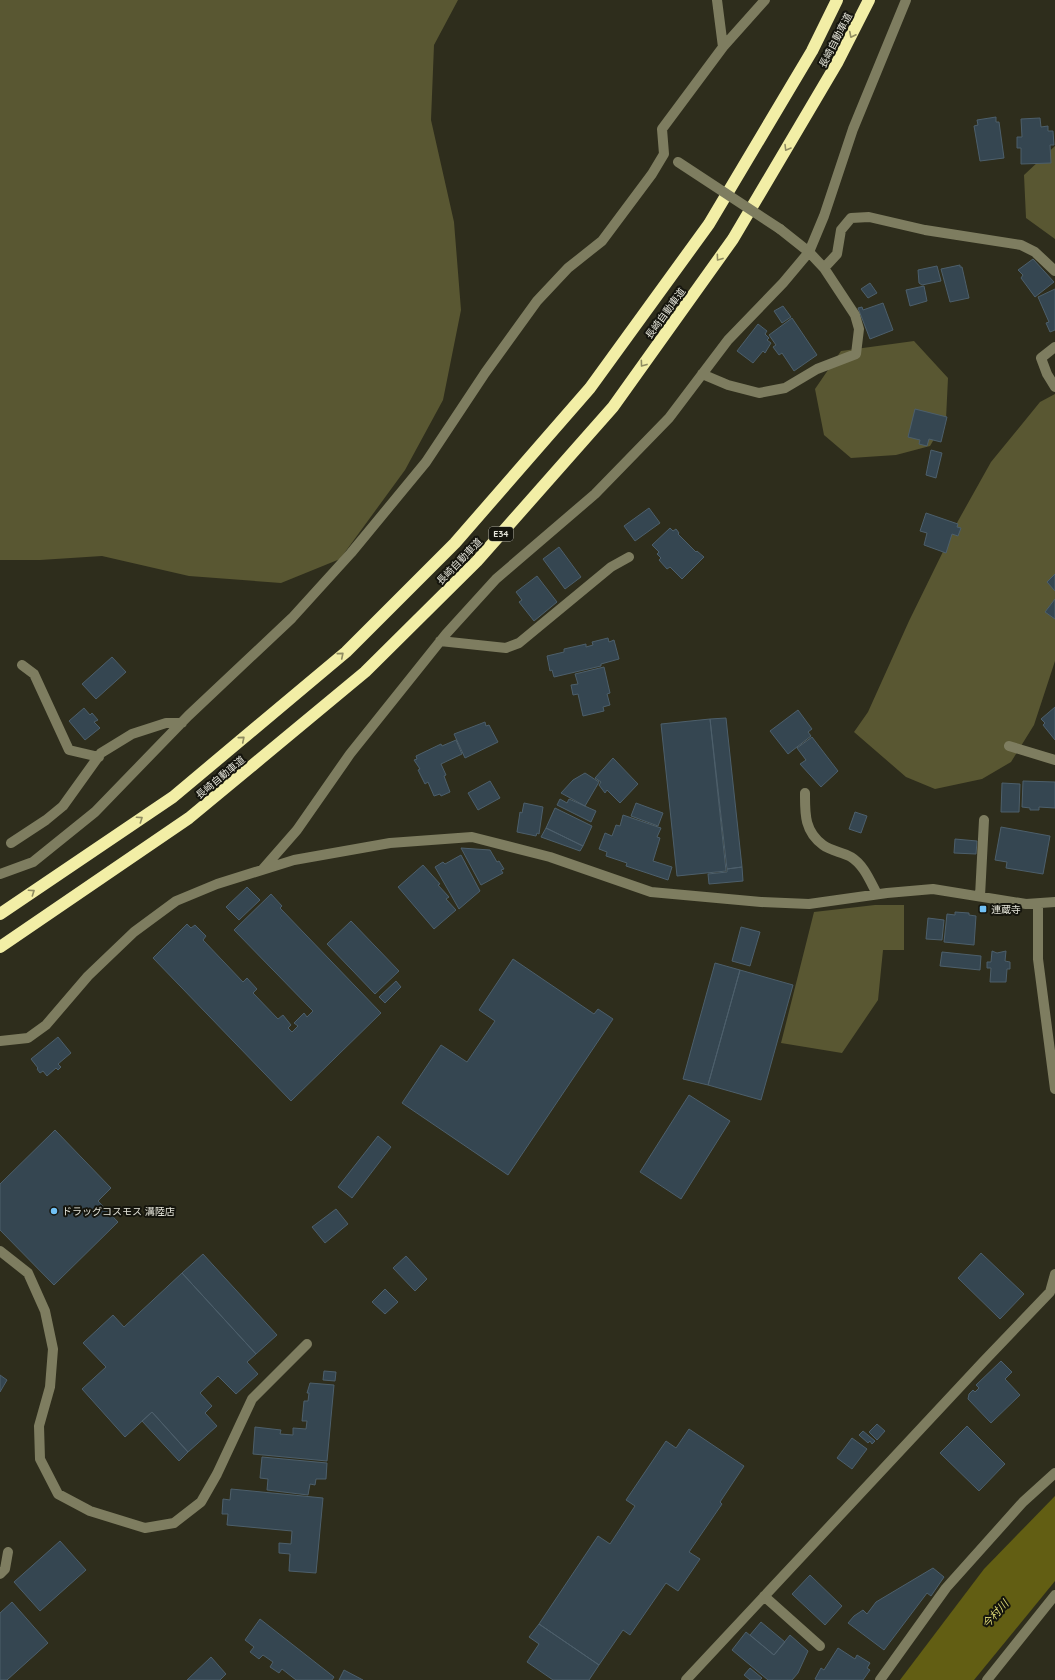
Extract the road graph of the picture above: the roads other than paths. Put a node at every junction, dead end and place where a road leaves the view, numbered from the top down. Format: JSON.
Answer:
{"nodes":[{"id":1,"x":717,"y":0,"type":"edge"},
{"id":2,"x":765,"y":0,"type":"edge"},
{"id":3,"x":837,"y":0,"type":"edge"},
{"id":4,"x":869,"y":0,"type":"edge"},
{"id":5,"x":906,"y":0,"type":"edge"},
{"id":6,"x":723,"y":48,"type":"junction"},
{"id":7,"x":664,"y":154,"type":"junction"},
{"id":8,"x":809,"y":252,"type":"junction"},
{"id":9,"x":824,"y":268,"type":"junction"},
{"id":10,"x":1055,"y":271,"type":"edge"},
{"id":11,"x":1055,"y":347,"type":"edge"},
{"id":12,"x":702,"y":374,"type":"junction"},
{"id":13,"x":1055,"y":387,"type":"edge"},
{"id":14,"x":629,"y":557,"type":"dead end"},
{"id":15,"x":440,"y":641,"type":"junction"},
{"id":16,"x":22,"y":665,"type":"dead end"},
{"id":17,"x":182,"y":722,"type":"junction"},
{"id":18,"x":1009,"y":746,"type":"dead end"},
{"id":19,"x":98,"y":756,"type":"junction"},
{"id":20,"x":1055,"y":760,"type":"edge"},
{"id":21,"x":805,"y":793,"type":"dead end"},
{"id":22,"x":984,"y":820,"type":"dead end"},
{"id":23,"x":11,"y":843,"type":"dead end"},
{"id":24,"x":262,"y":870,"type":"junction"},
{"id":25,"x":0,"y":874,"type":"edge"},
{"id":26,"x":877,"y":894,"type":"junction"},
{"id":27,"x":980,"y":896,"type":"junction"},
{"id":28,"x":1055,"y":902,"type":"edge"},
{"id":29,"x":1038,"y":904,"type":"junction"},
{"id":30,"x":0,"y":914,"type":"edge"},
{"id":31,"x":0,"y":947,"type":"edge"},
{"id":32,"x":0,"y":1041,"type":"edge"},
{"id":33,"x":1055,"y":1089,"type":"edge"},
{"id":34,"x":0,"y":1251,"type":"edge"},
{"id":35,"x":1055,"y":1274,"type":"edge"},
{"id":36,"x":1053,"y":1292,"type":"edge"},
{"id":37,"x":307,"y":1344,"type":"dead end"},
{"id":38,"x":1055,"y":1473,"type":"edge"},
{"id":39,"x":8,"y":1552,"type":"dead end"},
{"id":40,"x":0,"y":1574,"type":"edge"},
{"id":41,"x":1055,"y":1595,"type":"edge"},
{"id":42,"x":764,"y":1596,"type":"junction"},
{"id":43,"x":820,"y":1646,"type":"dead end"},
{"id":44,"x":686,"y":1680,"type":"edge"},
{"id":45,"x":880,"y":1680,"type":"edge"},
{"id":46,"x":987,"y":1680,"type":"edge"}],
"edges":[{"from":1,"to":6,"type":"street"},
{"from":2,"to":6,"type":"street"},
{"from":30,"to":3,"type":"highway","name":"長崎自動車道","number":"E34","one_way":true},
{"from":4,"to":31,"type":"highway","name":"長崎自動車道","number":"E34","one_way":true},
{"from":5,"to":8,"type":"street"},
{"from":6,"to":7,"type":"street"},
{"from":7,"to":8,"type":"street","bridge":true},
{"from":7,"to":17,"type":"street"},
{"from":8,"to":9,"type":"street"},
{"from":8,"to":12,"type":"street"},
{"from":9,"to":10,"type":"street"},
{"from":9,"to":12,"type":"street"},
{"from":11,"to":13,"type":"street"},
{"from":12,"to":15,"type":"street"},
{"from":14,"to":15,"type":"street"},
{"from":15,"to":24,"type":"street"},
{"from":16,"to":19,"type":"street"},
{"from":17,"to":19,"type":"street"},
{"from":17,"to":25,"type":"street"},
{"from":18,"to":20,"type":"street"},
{"from":19,"to":23,"type":"street"},
{"from":21,"to":26,"type":"street"},
{"from":22,"to":27,"type":"street"},
{"from":24,"to":26,"type":"street"},
{"from":24,"to":32,"type":"street"},
{"from":26,"to":27,"type":"street"},
{"from":27,"to":29,"type":"street"},
{"from":28,"to":29,"type":"street"},
{"from":29,"to":33,"type":"street"},
{"from":34,"to":37,"type":"street"},
{"from":35,"to":36,"type":"street"},
{"from":36,"to":42,"type":"street"},
{"from":38,"to":45,"type":"street"},
{"from":39,"to":40,"type":"street"},
{"from":41,"to":46,"type":"street"},
{"from":42,"to":43,"type":"street"},
{"from":42,"to":44,"type":"street"}]}
